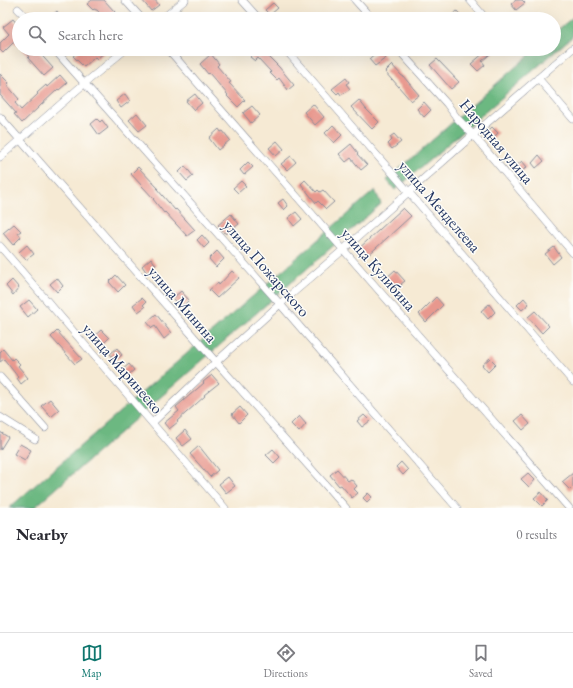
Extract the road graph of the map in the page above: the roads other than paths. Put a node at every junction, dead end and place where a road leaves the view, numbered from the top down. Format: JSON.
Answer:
{"nodes":[{"id":1,"x":125,"y":0,"type":"edge"},
{"id":2,"x":185,"y":0,"type":"edge"},
{"id":3,"x":242,"y":0,"type":"edge"},
{"id":4,"x":355,"y":0,"type":"edge"},
{"id":5,"x":470,"y":0,"type":"edge"},
{"id":6,"x":18,"y":9,"type":"dead end"},
{"id":7,"x":21,"y":12,"type":"edge"},
{"id":8,"x":136,"y":12,"type":"edge"},
{"id":9,"x":170,"y":12,"type":"edge"},
{"id":10,"x":253,"y":12,"type":"edge"},
{"id":11,"x":366,"y":12,"type":"edge"},
{"id":12,"x":480,"y":12,"type":"edge"},
{"id":13,"x":573,"y":48,"type":"edge"},
{"id":14,"x":60,"y":56,"type":"edge"},
{"id":15,"x":118,"y":56,"type":"edge"},
{"id":16,"x":174,"y":56,"type":"edge"},
{"id":17,"x":291,"y":56,"type":"edge"},
{"id":18,"x":404,"y":56,"type":"edge"},
{"id":19,"x":538,"y":78,"type":"junction"},
{"id":20,"x":85,"y":83,"type":"junction"},
{"id":21,"x":0,"y":117,"type":"edge"},
{"id":22,"x":573,"y":119,"type":"edge"},
{"id":23,"x":473,"y":134,"type":"junction"},
{"id":24,"x":19,"y":140,"type":"junction"},
{"id":25,"x":0,"y":157,"type":"edge"},
{"id":26,"x":409,"y":192,"type":"junction"},
{"id":27,"x":0,"y":246,"type":"edge"},
{"id":28,"x":343,"y":250,"type":"junction"},
{"id":29,"x":573,"y":253,"type":"edge"},
{"id":30,"x":280,"y":304,"type":"junction"},
{"id":31,"x":216,"y":362,"type":"junction"},
{"id":32,"x":0,"y":377,"type":"edge"},
{"id":33,"x":573,"y":382,"type":"edge"},
{"id":34,"x":0,"y":417,"type":"edge"},
{"id":35,"x":152,"y":423,"type":"junction"},
{"id":36,"x":46,"y":428,"type":"dead end"},
{"id":37,"x":35,"y":439,"type":"dead end"},
{"id":38,"x":226,"y":508,"type":"edge"},
{"id":39,"x":346,"y":508,"type":"edge"},
{"id":40,"x":456,"y":508,"type":"edge"},
{"id":41,"x":569,"y":508,"type":"edge"}],
"edges":[{"from":1,"to":8,"type":"street"},
{"from":2,"to":9,"type":"street"},
{"from":3,"to":10,"type":"street"},
{"from":4,"to":11,"type":"street"},
{"from":5,"to":12,"type":"street"},
{"from":6,"to":7,"type":"street"},
{"from":13,"to":19,"type":"street"},
{"from":14,"to":20,"type":"street","name":"улица Пожарского"},
{"from":15,"to":20,"type":"street"},
{"from":16,"to":28,"type":"street","name":"улица Кулибина"},
{"from":17,"to":26,"type":"street","name":"улица Менделеева"},
{"from":18,"to":23,"type":"street","name":"Народная улица"},
{"from":19,"to":22,"type":"street"},
{"from":19,"to":23,"type":"street"},
{"from":20,"to":24,"type":"street"},
{"from":20,"to":30,"type":"street","name":"улица Пожарского"},
{"from":21,"to":24,"type":"street","name":"улица Минина"},
{"from":23,"to":26,"type":"street"},
{"from":23,"to":29,"type":"street","name":"Народная улица"},
{"from":24,"to":25,"type":"street"},
{"from":24,"to":31,"type":"street","name":"улица Минина"},
{"from":26,"to":28,"type":"street"},
{"from":26,"to":33,"type":"street","name":"улица Менделеева"},
{"from":27,"to":35,"type":"street","name":"улица Маринеско"},
{"from":28,"to":30,"type":"street"},
{"from":28,"to":41,"type":"street","name":"улица Кулибина"},
{"from":30,"to":31,"type":"street"},
{"from":30,"to":40,"type":"street","name":"улица Пожарского"},
{"from":31,"to":35,"type":"street"},
{"from":31,"to":39,"type":"street","name":"улица Минина"},
{"from":32,"to":36,"type":"street"},
{"from":34,"to":37,"type":"street"},
{"from":35,"to":38,"type":"street","name":"улица Маринеско"}]}
